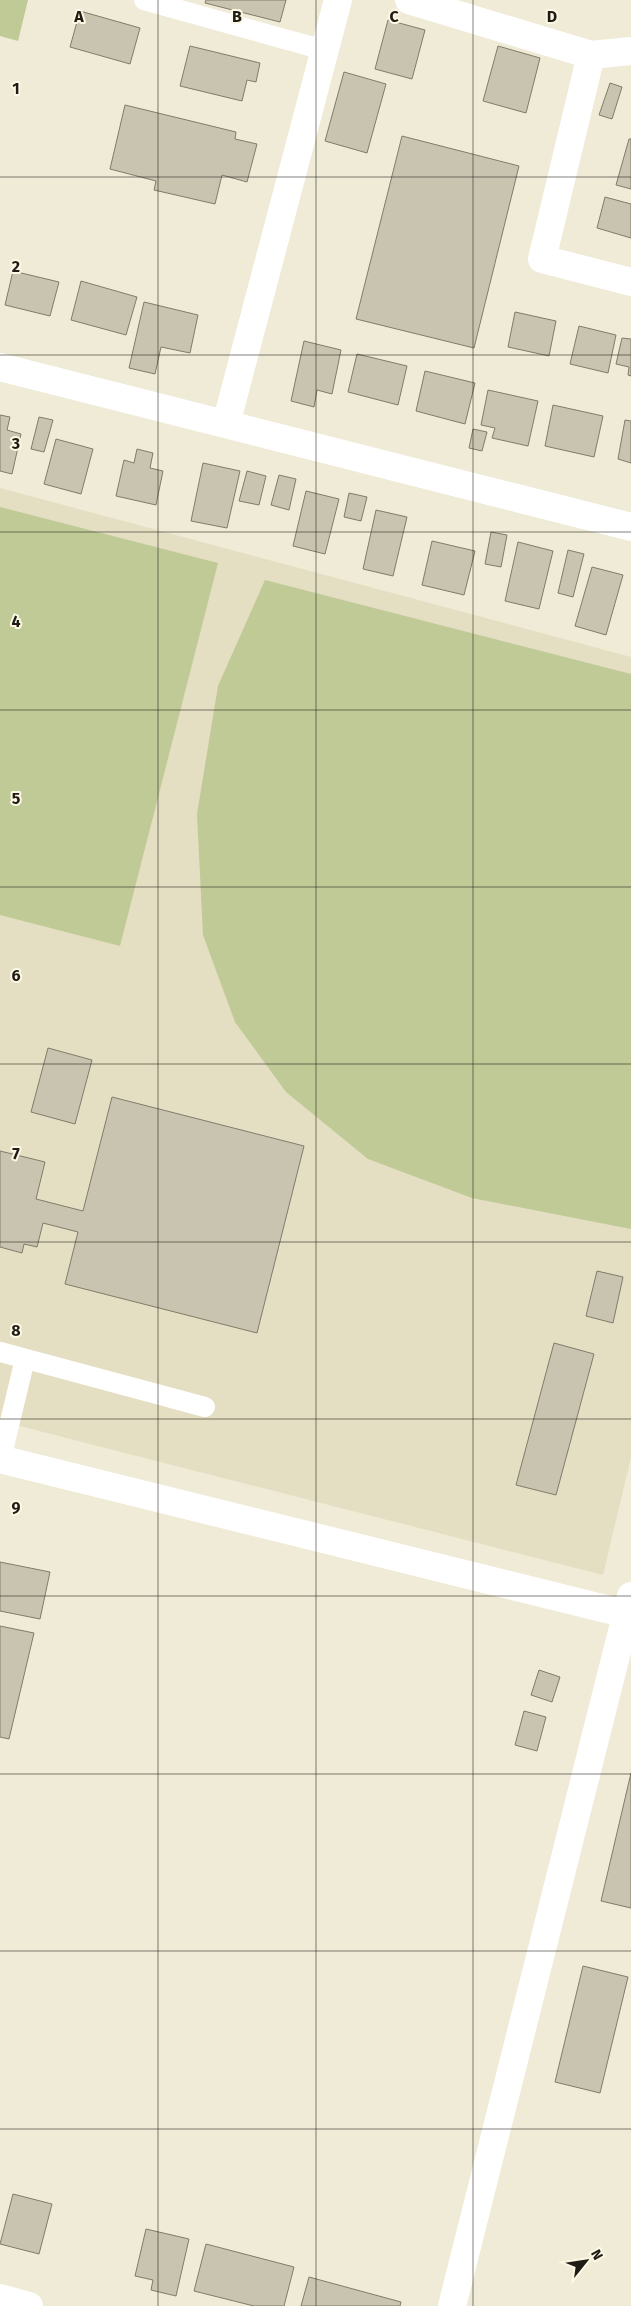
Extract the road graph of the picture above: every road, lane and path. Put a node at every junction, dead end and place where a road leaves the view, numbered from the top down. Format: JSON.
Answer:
{"nodes":[{"id":1,"x":144,"y":0,"type":"edge"},
{"id":2,"x":338,"y":0,"type":"edge"},
{"id":3,"x":409,"y":0,"type":"edge"},
{"id":4,"x":324,"y":50,"type":"junction"},
{"id":5,"x":631,"y":51,"type":"edge"},
{"id":6,"x":591,"y":55,"type":"junction"},
{"id":7,"x":631,"y":282,"type":"edge"},
{"id":8,"x":0,"y":368,"type":"edge"},
{"id":9,"x":226,"y":424,"type":"junction"},
{"id":10,"x":631,"y":527,"type":"edge"},
{"id":11,"x":0,"y":1352,"type":"edge"},
{"id":12,"x":25,"y":1359,"type":"junction"},
{"id":13,"x":205,"y":1406,"type":"dead end"},
{"id":14,"x":0,"y":1459,"type":"edge"},
{"id":15,"x":629,"y":1605,"type":"edge"},
{"id":16,"x":0,"y":2298,"type":"edge"},
{"id":17,"x":29,"y":2306,"type":"edge"},
{"id":18,"x":452,"y":2306,"type":"edge"}],
"edges":[{"from":1,"to":4,"type":"lane"},
{"from":2,"to":4,"type":"street"},
{"from":3,"to":6,"type":"street"},
{"from":4,"to":9,"type":"street"},
{"from":5,"to":6,"type":"street"},
{"from":6,"to":7,"type":"street"},
{"from":8,"to":9,"type":"street"},
{"from":9,"to":10,"type":"street"},
{"from":11,"to":12,"type":"lane"},
{"from":12,"to":13,"type":"lane"},
{"from":12,"to":14,"type":"lane"},
{"from":14,"to":15,"type":"street"},
{"from":15,"to":18,"type":"street"},
{"from":16,"to":17,"type":"street"}]}
